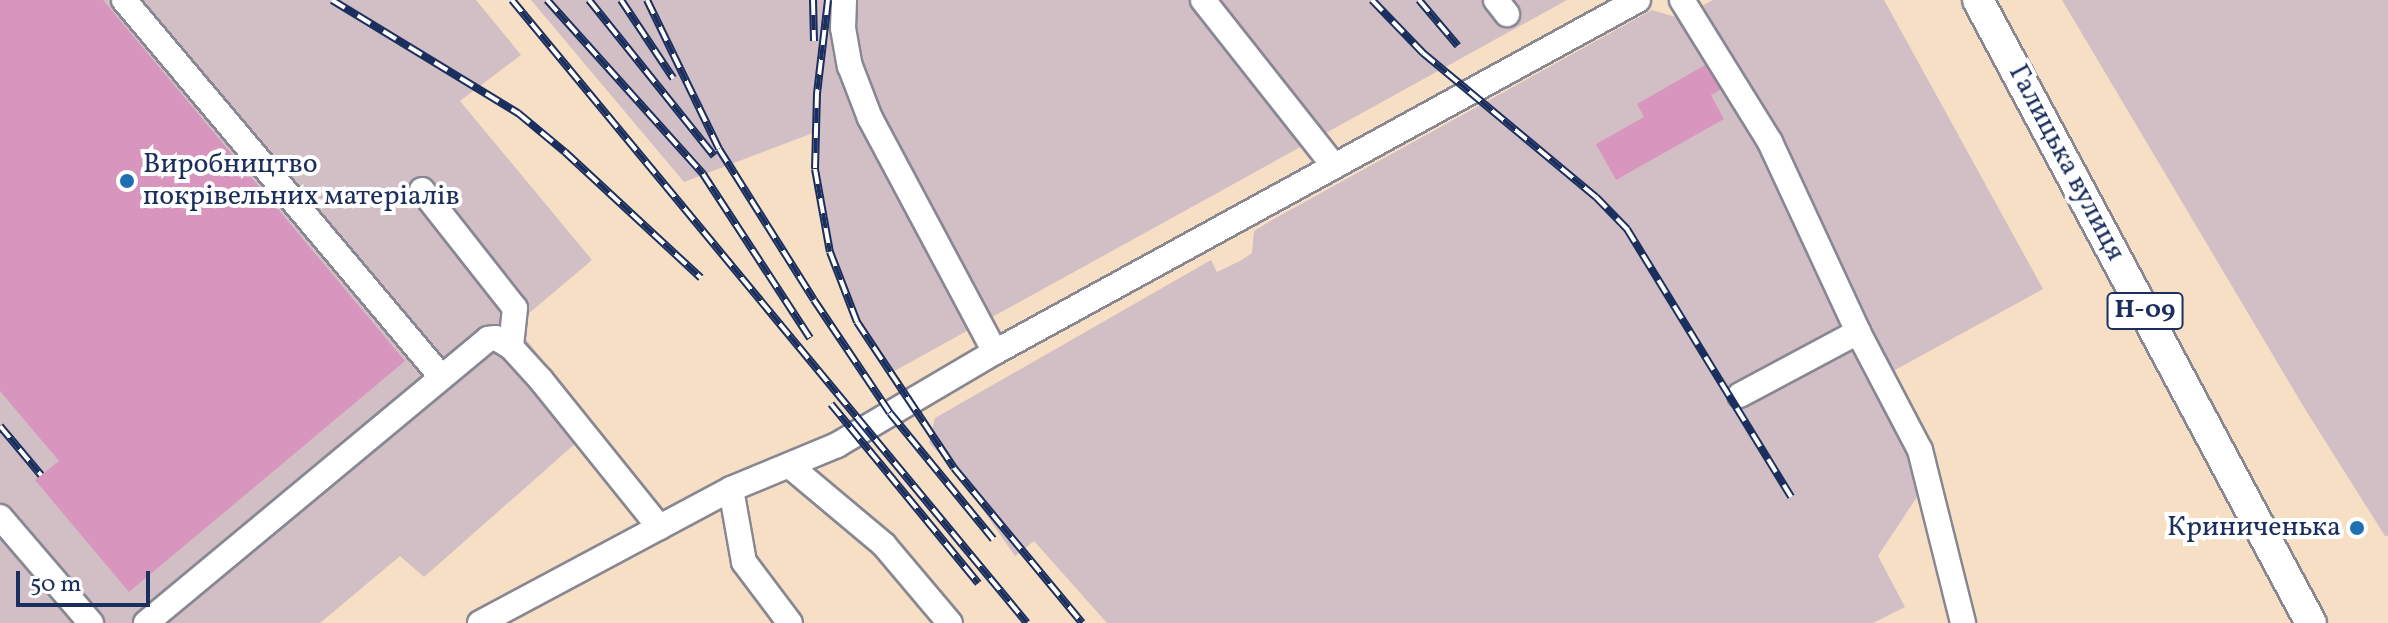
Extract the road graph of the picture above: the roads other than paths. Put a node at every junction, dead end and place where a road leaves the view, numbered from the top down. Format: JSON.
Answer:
{"nodes":[{"id":1,"x":124,"y":0,"type":"edge"},
{"id":2,"x":844,"y":0,"type":"edge"},
{"id":3,"x":1203,"y":0,"type":"edge"},
{"id":4,"x":1638,"y":0,"type":"edge"},
{"id":5,"x":1682,"y":0,"type":"edge"},
{"id":6,"x":1978,"y":0,"type":"edge"},
{"id":7,"x":1334,"y":166,"type":"junction"},
{"id":8,"x":422,"y":190,"type":"dead end"},
{"id":9,"x":1858,"y":332,"type":"junction"},
{"id":10,"x":511,"y":347,"type":"junction"},
{"id":11,"x":995,"y":352,"type":"junction"},
{"id":12,"x":441,"y":377,"type":"junction"},
{"id":13,"x":1740,"y":395,"type":"dead end"},
{"id":14,"x":790,"y":466,"type":"junction"},
{"id":15,"x":731,"y":489,"type":"junction"},
{"id":16,"x":0,"y":517,"type":"edge"},
{"id":17,"x":659,"y":527,"type":"junction"},
{"id":18,"x":91,"y":623,"type":"edge"},
{"id":19,"x":146,"y":623,"type":"edge"},
{"id":20,"x":480,"y":623,"type":"edge"},
{"id":21,"x":790,"y":623,"type":"edge"},
{"id":22,"x":950,"y":623,"type":"edge"},
{"id":23,"x":1963,"y":623,"type":"edge"},
{"id":24,"x":2311,"y":623,"type":"edge"}],
"edges":[{"from":1,"to":12,"type":"street"},
{"from":2,"to":11,"type":"street"},
{"from":3,"to":7,"type":"street"},
{"from":4,"to":7,"type":"street"},
{"from":5,"to":9,"type":"street"},
{"from":6,"to":24,"type":"main road","name":"Галицька вулиця","number":"Н-09"},
{"from":7,"to":11,"type":"street"},
{"from":8,"to":10,"type":"street"},
{"from":9,"to":13,"type":"street"},
{"from":9,"to":23,"type":"street"},
{"from":10,"to":12,"type":"street"},
{"from":10,"to":17,"type":"street"},
{"from":11,"to":14,"type":"street"},
{"from":12,"to":19,"type":"street"},
{"from":14,"to":15,"type":"street"},
{"from":14,"to":22,"type":"street"},
{"from":15,"to":17,"type":"street"},
{"from":15,"to":21,"type":"street"},
{"from":16,"to":18,"type":"street"},
{"from":17,"to":20,"type":"street"}]}
